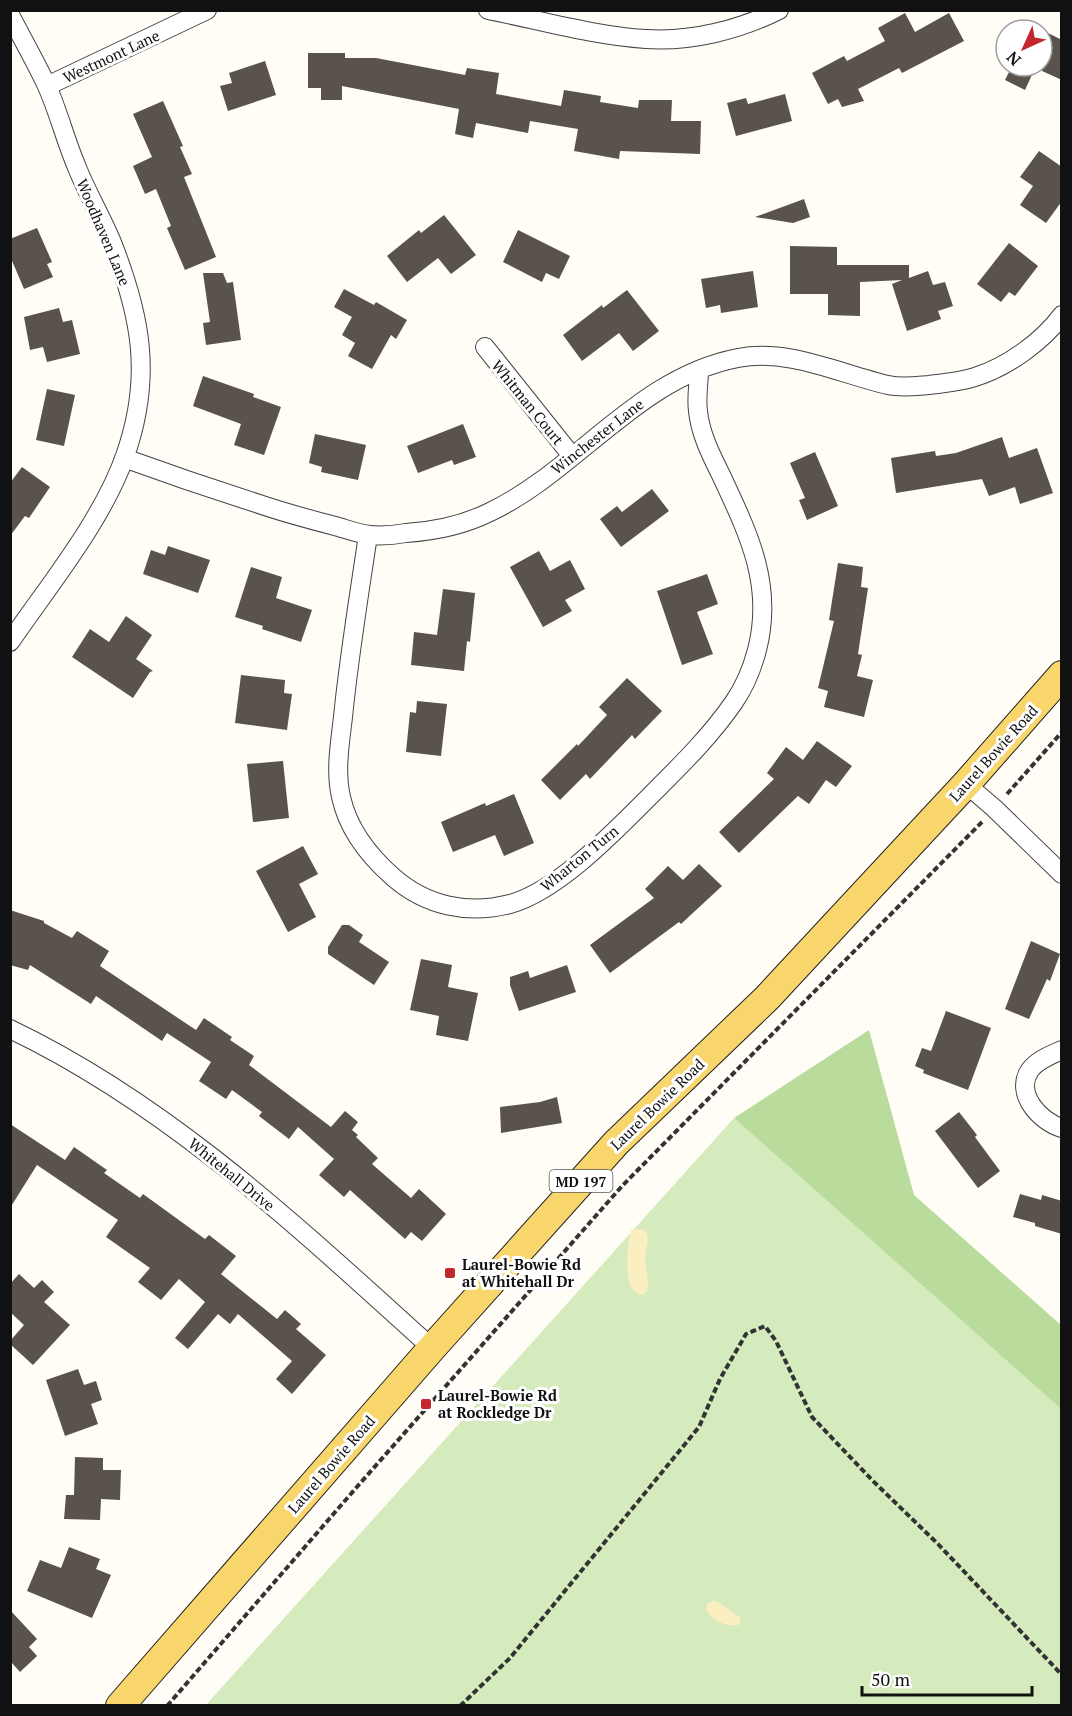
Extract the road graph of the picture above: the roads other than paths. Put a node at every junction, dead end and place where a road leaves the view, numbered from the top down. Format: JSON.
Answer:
{"nodes":[{"id":1,"x":207,"y":10,"type":"edge"},
{"id":2,"x":488,"y":10,"type":"edge"},
{"id":3,"x":779,"y":10,"type":"edge"},
{"id":4,"x":10,"y":15,"type":"edge"},
{"id":5,"x":47,"y":86,"type":"junction"},
{"id":6,"x":1062,"y":315,"type":"edge"},
{"id":7,"x":485,"y":347,"type":"dead end"},
{"id":8,"x":699,"y":370,"type":"junction"},
{"id":9,"x":572,"y":456,"type":"junction"},
{"id":10,"x":124,"y":458,"type":"junction"},
{"id":11,"x":368,"y":535,"type":"junction"},
{"id":12,"x":10,"y":642,"type":"edge"},
{"id":13,"x":1062,"y":675,"type":"edge"},
{"id":14,"x":966,"y":784,"type":"junction"},
{"id":15,"x":1062,"y":874,"type":"edge"},
{"id":16,"x":10,"y":1029,"type":"edge"},
{"id":17,"x":1062,"y":1050,"type":"edge"},
{"id":18,"x":1062,"y":1128,"type":"edge"},
{"id":19,"x":432,"y":1348,"type":"junction"},
{"id":20,"x":120,"y":1706,"type":"edge"}],
"edges":[{"from":1,"to":5,"type":"street","name":"Westmont Lane"},
{"from":2,"to":3,"type":"street"},
{"from":4,"to":5,"type":"street","name":"Woodhaven Lane"},
{"from":5,"to":10,"type":"street","name":"Woodhaven Lane"},
{"from":6,"to":8,"type":"street","name":"Winchester Lane"},
{"from":7,"to":9,"type":"street","name":"Whitman Court"},
{"from":8,"to":9,"type":"street","name":"Winchester Lane"},
{"from":8,"to":11,"type":"street","name":"Wharton Turn"},
{"from":9,"to":11,"type":"street","name":"Winchester Lane"},
{"from":10,"to":11,"type":"street","name":"Winchester Lane"},
{"from":10,"to":12,"type":"street","name":"Woodhaven Lane"},
{"from":13,"to":14,"type":"main road","name":"Laurel Bowie Road","number":"MD 197"},
{"from":14,"to":15,"type":"street"},
{"from":14,"to":19,"type":"main road","name":"Laurel Bowie Road","number":"MD 197"},
{"from":16,"to":19,"type":"street","name":"Whitehall Drive"},
{"from":17,"to":18,"type":"street"},
{"from":19,"to":20,"type":"main road","name":"Laurel Bowie Road","number":"MD 197"}]}
